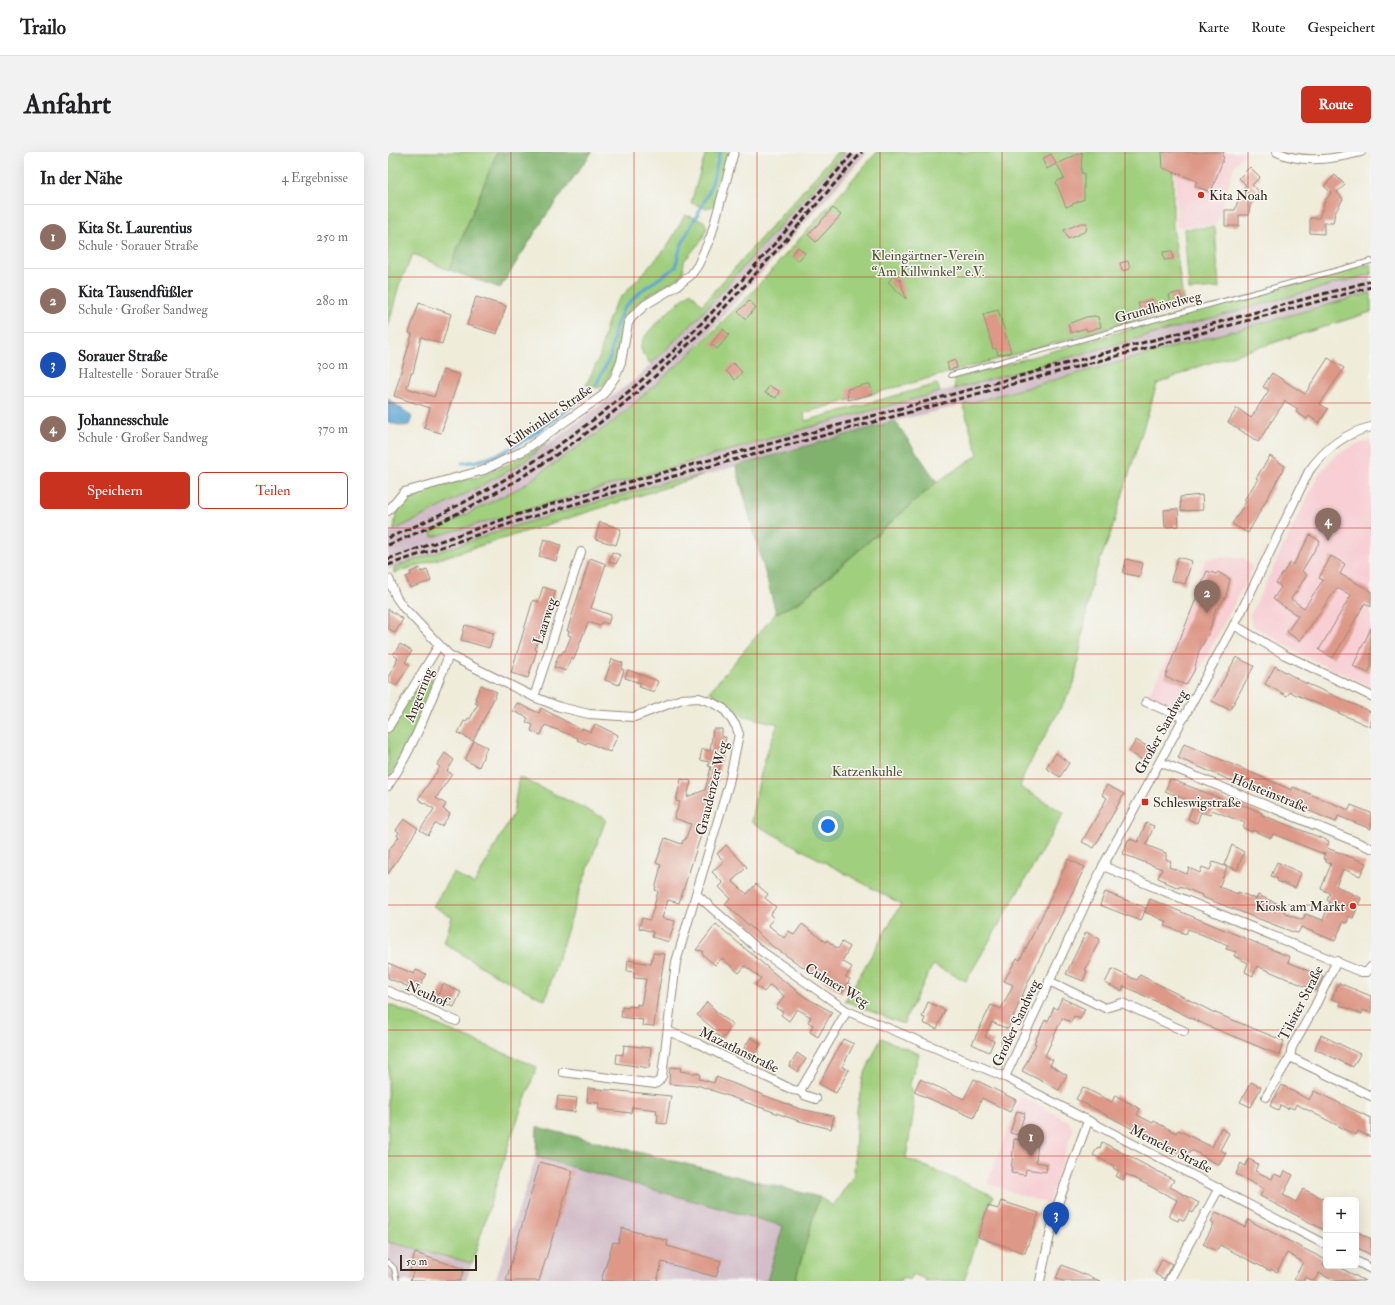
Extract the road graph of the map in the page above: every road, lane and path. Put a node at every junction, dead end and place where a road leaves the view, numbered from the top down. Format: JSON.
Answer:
{"nodes":[{"id":1,"x":734,"y":152,"type":"edge"},
{"id":2,"x":1277,"y":152,"type":"edge"},
{"id":3,"x":1361,"y":152,"type":"edge"},
{"id":4,"x":1371,"y":261,"type":"edge"},
{"id":5,"x":951,"y":375,"type":"dead end"},
{"id":6,"x":1371,"y":427,"type":"edge"},
{"id":7,"x":388,"y":511,"type":"edge"},
{"id":8,"x":581,"y":552,"type":"dead end"},
{"id":9,"x":389,"y":579,"type":"dead end"},
{"id":10,"x":1234,"y":625,"type":"junction"},
{"id":11,"x":439,"y":645,"type":"junction"},
{"id":12,"x":449,"y":654,"type":"junction"},
{"id":13,"x":1371,"y":696,"type":"edge"},
{"id":14,"x":534,"y":697,"type":"junction"},
{"id":15,"x":1146,"y":702,"type":"dead end"},
{"id":16,"x":1184,"y":718,"type":"junction"},
{"id":17,"x":388,"y":728,"type":"edge"},
{"id":18,"x":1160,"y":762,"type":"junction"},
{"id":19,"x":388,"y":786,"type":"edge"},
{"id":20,"x":1371,"y":848,"type":"edge"},
{"id":21,"x":1103,"y":866,"type":"junction"},
{"id":22,"x":696,"y":894,"type":"junction"},
{"id":23,"x":1337,"y":962,"type":"junction"},
{"id":24,"x":1371,"y":967,"type":"edge"},
{"id":25,"x":1049,"y":981,"type":"junction"},
{"id":26,"x":388,"y":991,"type":"edge"},
{"id":27,"x":847,"y":1010,"type":"junction"},
{"id":28,"x":456,"y":1021,"type":"dead end"},
{"id":29,"x":668,"y":1031,"type":"junction"},
{"id":30,"x":1184,"y":1031,"type":"dead end"},
{"id":31,"x":1290,"y":1057,"type":"junction"},
{"id":32,"x":563,"y":1072,"type":"dead end"},
{"id":33,"x":1005,"y":1077,"type":"junction"},
{"id":34,"x":800,"y":1091,"type":"junction"},
{"id":35,"x":1371,"y":1096,"type":"edge"},
{"id":36,"x":1266,"y":1097,"type":"dead end"},
{"id":37,"x":816,"y":1099,"type":"dead end"},
{"id":38,"x":1088,"y":1121,"type":"junction"},
{"id":39,"x":1219,"y":1188,"type":"junction"},
{"id":40,"x":1323,"y":1243,"type":"edge"},
{"id":41,"x":388,"y":1262,"type":"edge"},
{"id":42,"x":1359,"y":1263,"type":"edge"},
{"id":43,"x":1371,"y":1269,"type":"edge"},
{"id":44,"x":397,"y":1281,"type":"edge"},
{"id":45,"x":1040,"y":1281,"type":"edge"},
{"id":46,"x":1169,"y":1281,"type":"edge"}],
"edges":[{"from":1,"to":7,"type":"street","name":"Killwinkler Straße"},
{"from":2,"to":3,"type":"street"},
{"from":4,"to":5,"type":"lane","name":"Grundhövelweg"},
{"from":6,"to":10,"type":"street","name":"Großer Sandweg"},
{"from":8,"to":14,"type":"street","name":"Laarweg"},
{"from":9,"to":11,"type":"street","name":"Graudenzer Weg"},
{"from":10,"to":13,"type":"street"},
{"from":10,"to":16,"type":"street","name":"Großer Sandweg"},
{"from":11,"to":12,"type":"street","name":"Graudenzer Weg"},
{"from":11,"to":17,"type":"street","name":"Angerring"},
{"from":12,"to":14,"type":"street","name":"Graudenzer Weg"},
{"from":12,"to":19,"type":"street","name":"Angerring"},
{"from":14,"to":22,"type":"street","name":"Graudenzer Weg"},
{"from":15,"to":16,"type":"street"},
{"from":16,"to":18,"type":"street","name":"Großer Sandweg"},
{"from":18,"to":20,"type":"street","name":"Holsteinstraße"},
{"from":18,"to":21,"type":"street","name":"Großer Sandweg"},
{"from":21,"to":23,"type":"street"},
{"from":21,"to":25,"type":"street","name":"Großer Sandweg"},
{"from":22,"to":27,"type":"street","name":"Culmer Weg"},
{"from":22,"to":29,"type":"street","name":"Graudenzer Weg"},
{"from":23,"to":24,"type":"street"},
{"from":23,"to":31,"type":"street","name":"Tilsiter Straße"},
{"from":25,"to":30,"type":"street"},
{"from":25,"to":33,"type":"street","name":"Großer Sandweg"},
{"from":26,"to":28,"type":"street","name":"Neuhof"},
{"from":27,"to":33,"type":"street","name":"Culmer Weg"},
{"from":27,"to":34,"type":"street"},
{"from":29,"to":32,"type":"street","name":"Graudenzer Weg"},
{"from":29,"to":34,"type":"street","name":"Mazatlanstraße"},
{"from":31,"to":35,"type":"street","name":"Tilsiter Straße"},
{"from":31,"to":36,"type":"street","name":"Tilsiter Straße"},
{"from":33,"to":38,"type":"street","name":"Memeler Straße"},
{"from":34,"to":37,"type":"street","name":"Mazatlanstraße"},
{"from":38,"to":39,"type":"street","name":"Memeler Straße"},
{"from":38,"to":45,"type":"street"},
{"from":39,"to":40,"type":"street","name":"Memeler Straße"},
{"from":39,"to":46,"type":"street"},
{"from":41,"to":44,"type":"lane"},
{"from":42,"to":43,"type":"street"}]}
